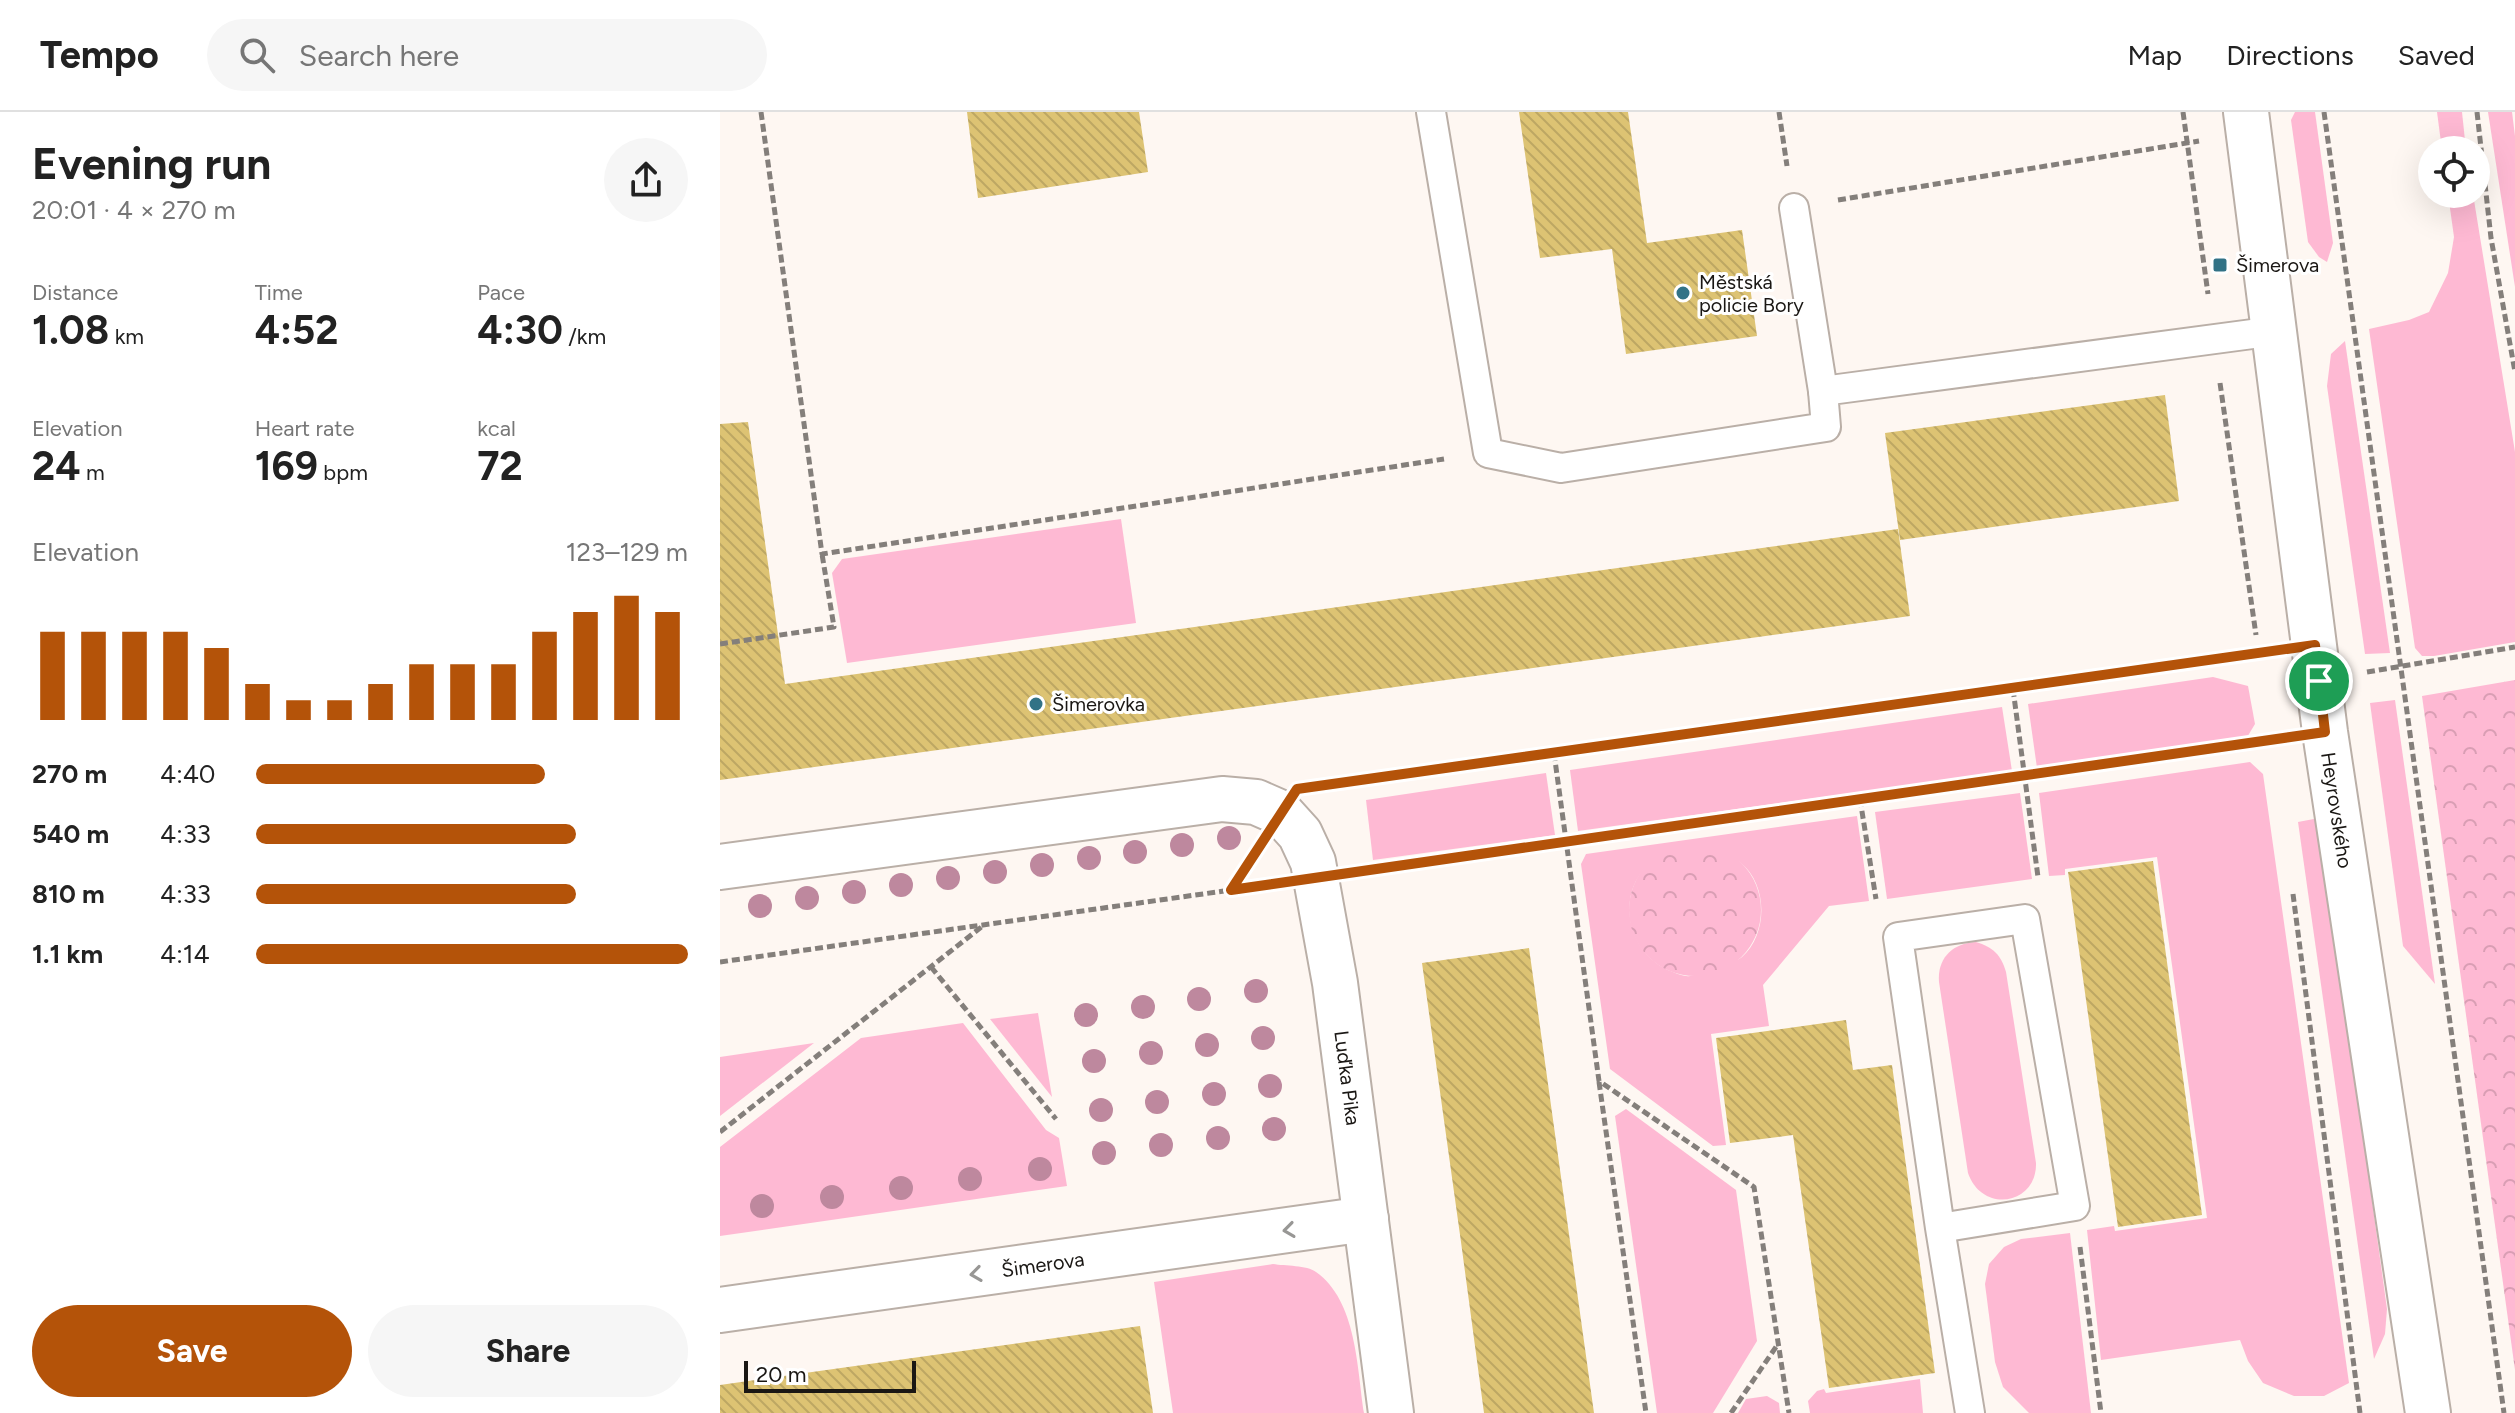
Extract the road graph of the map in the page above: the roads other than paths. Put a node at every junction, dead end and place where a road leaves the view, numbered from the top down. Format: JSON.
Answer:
{"nodes":[{"id":1,"x":1431,"y":112,"type":"edge"},
{"id":2,"x":2247,"y":122,"type":"edge"},
{"id":3,"x":1794,"y":208,"type":"road end"},
{"id":4,"x":2275,"y":331,"type":"junction"},
{"id":5,"x":1823,"y":391,"type":"junction"},
{"id":6,"x":720,"y":867,"type":"edge"},
{"id":7,"x":1366,"y":1219,"type":"junction"},
{"id":8,"x":1940,"y":1228,"type":"junction"},
{"id":9,"x":720,"y":1310,"type":"edge"},
{"id":10,"x":2422,"y":1412,"type":"edge"},
{"id":11,"x":1391,"y":1413,"type":"edge"},
{"id":12,"x":1970,"y":1413,"type":"edge"}],
"edges":[{"from":1,"to":5,"type":"lane"},
{"from":2,"to":4,"type":"street","name":"Heyrovského"},
{"from":3,"to":5,"type":"lane"},
{"from":4,"to":5,"type":"lane"},
{"from":4,"to":10,"type":"street","name":"Heyrovského"},
{"from":6,"to":7,"type":"street","name":"Luďka Pika"},
{"from":7,"to":9,"type":"street","name":"Šimerova","one_way":true},
{"from":7,"to":11,"type":"street","name":"Luďka Pika"},
{"from":8,"to":8,"type":"lane"},
{"from":8,"to":12,"type":"lane"}]}
